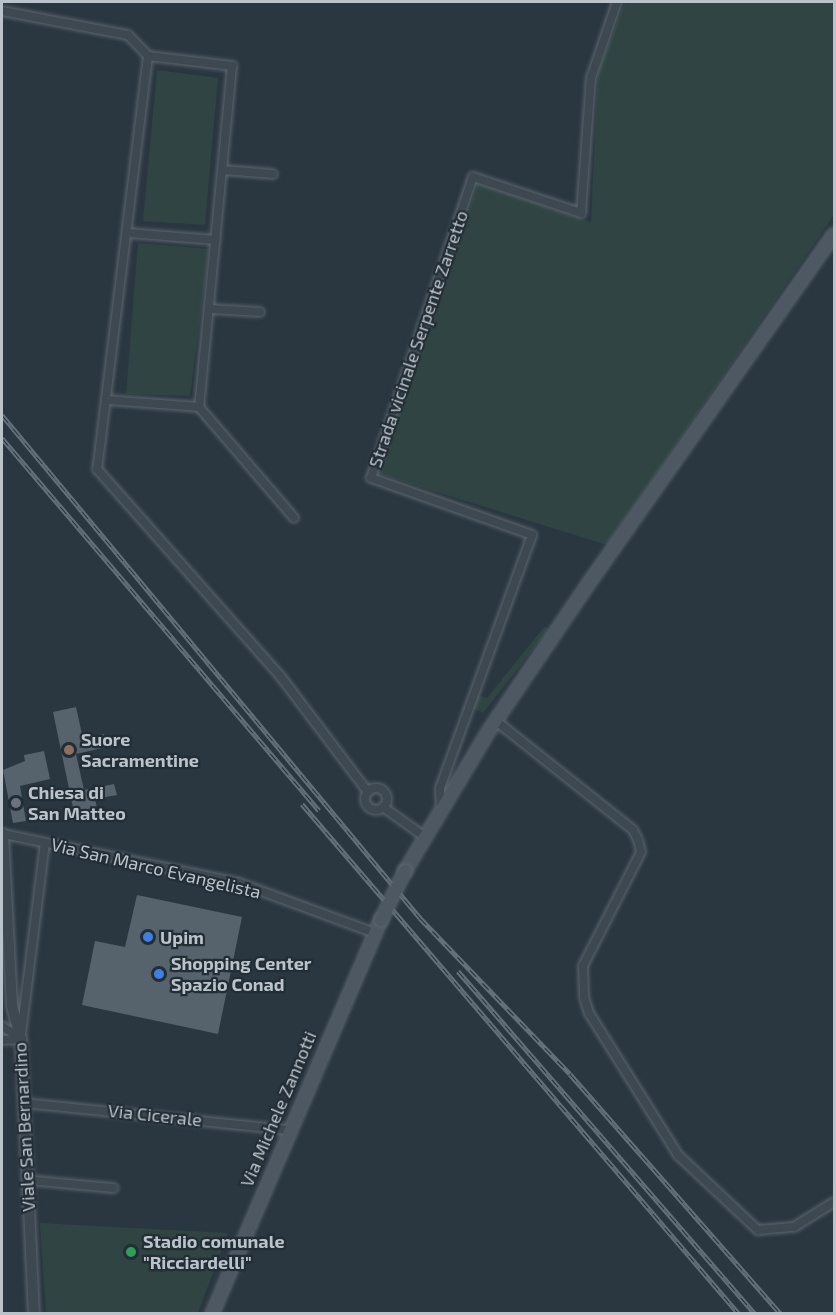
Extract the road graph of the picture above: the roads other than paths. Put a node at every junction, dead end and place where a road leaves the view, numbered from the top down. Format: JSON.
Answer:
{"nodes":[{"id":1,"x":617,"y":2,"type":"edge"},
{"id":2,"x":2,"y":11,"type":"edge"},
{"id":3,"x":148,"y":56,"type":"junction"},
{"id":4,"x":223,"y":170,"type":"junction"},
{"id":5,"x":273,"y":174,"type":"dead end"},
{"id":6,"x":128,"y":233,"type":"junction"},
{"id":7,"x":834,"y":234,"type":"edge"},
{"id":8,"x":216,"y":240,"type":"junction"},
{"id":9,"x":210,"y":309,"type":"junction"},
{"id":10,"x":260,"y":312,"type":"dead end"},
{"id":11,"x":108,"y":400,"type":"junction"},
{"id":12,"x":199,"y":407,"type":"junction"},
{"id":13,"x":294,"y":518,"type":"dead end"},
{"id":14,"x":496,"y":721,"type":"junction"},
{"id":15,"x":368,"y":792,"type":"junction"},
{"id":16,"x":384,"y":807,"type":"junction"},
{"id":17,"x":442,"y":810,"type":"junction"},
{"id":18,"x":3,"y":834,"type":"joint"},
{"id":19,"x":425,"y":837,"type":"junction"},
{"id":20,"x":45,"y":843,"type":"junction"},
{"id":21,"x":375,"y":933,"type":"junction"},
{"id":22,"x":2,"y":1026,"type":"edge"},
{"id":23,"x":21,"y":1039,"type":"junction"},
{"id":24,"x":2,"y":1040,"type":"edge"},
{"id":25,"x":23,"y":1103,"type":"junction"},
{"id":26,"x":287,"y":1130,"type":"junction"},
{"id":27,"x":27,"y":1180,"type":"junction"},
{"id":28,"x":114,"y":1188,"type":"dead end"},
{"id":29,"x":834,"y":1202,"type":"edge"},
{"id":30,"x":34,"y":1314,"type":"edge"},
{"id":31,"x":212,"y":1314,"type":"edge"}],
"edges":[{"from":1,"to":17,"type":"street","name":"Strada vicinale Serpente Zarretto"},
{"from":2,"to":3,"type":"street"},
{"from":3,"to":4,"type":"street"},
{"from":3,"to":6,"type":"street"},
{"from":4,"to":5,"type":"street"},
{"from":4,"to":8,"type":"street"},
{"from":6,"to":8,"type":"street"},
{"from":6,"to":11,"type":"street"},
{"from":7,"to":14,"type":"main road","name":"Via Michele Zannotti"},
{"from":8,"to":9,"type":"street"},
{"from":9,"to":10,"type":"street"},
{"from":9,"to":12,"type":"street"},
{"from":11,"to":12,"type":"street"},
{"from":11,"to":15,"type":"street"},
{"from":12,"to":13,"type":"street"},
{"from":14,"to":17,"type":"main road","name":"Via Michele Zannotti"},
{"from":14,"to":29,"type":"street"},
{"from":15,"to":16,"type":"street"},
{"from":15,"to":16,"type":"street"},
{"from":16,"to":19,"type":"street"},
{"from":17,"to":19,"type":"main road","name":"Via Michele Zannotti"},
{"from":18,"to":20,"type":"street","name":"Via San Marco Evangelista"},
{"from":18,"to":23,"type":"street","name":"Viale San Bernardino"},
{"from":19,"to":21,"type":"main road","name":"Via Michele Zannotti","bridge":true},
{"from":20,"to":21,"type":"street","name":"Via San Marco Evangelista"},
{"from":20,"to":23,"type":"street"},
{"from":21,"to":26,"type":"main road","name":"Via Michele Zannotti"},
{"from":22,"to":23,"type":"street"},
{"from":23,"to":24,"type":"street"},
{"from":23,"to":25,"type":"street","name":"Viale San Bernardino"},
{"from":25,"to":26,"type":"street","name":"Via Cicerale"},
{"from":25,"to":27,"type":"street","name":"Viale San Bernardino"},
{"from":26,"to":31,"type":"main road","name":"Via Michele Zannotti"},
{"from":27,"to":28,"type":"street"},
{"from":27,"to":30,"type":"street","name":"Viale San Bernardino"}]}
